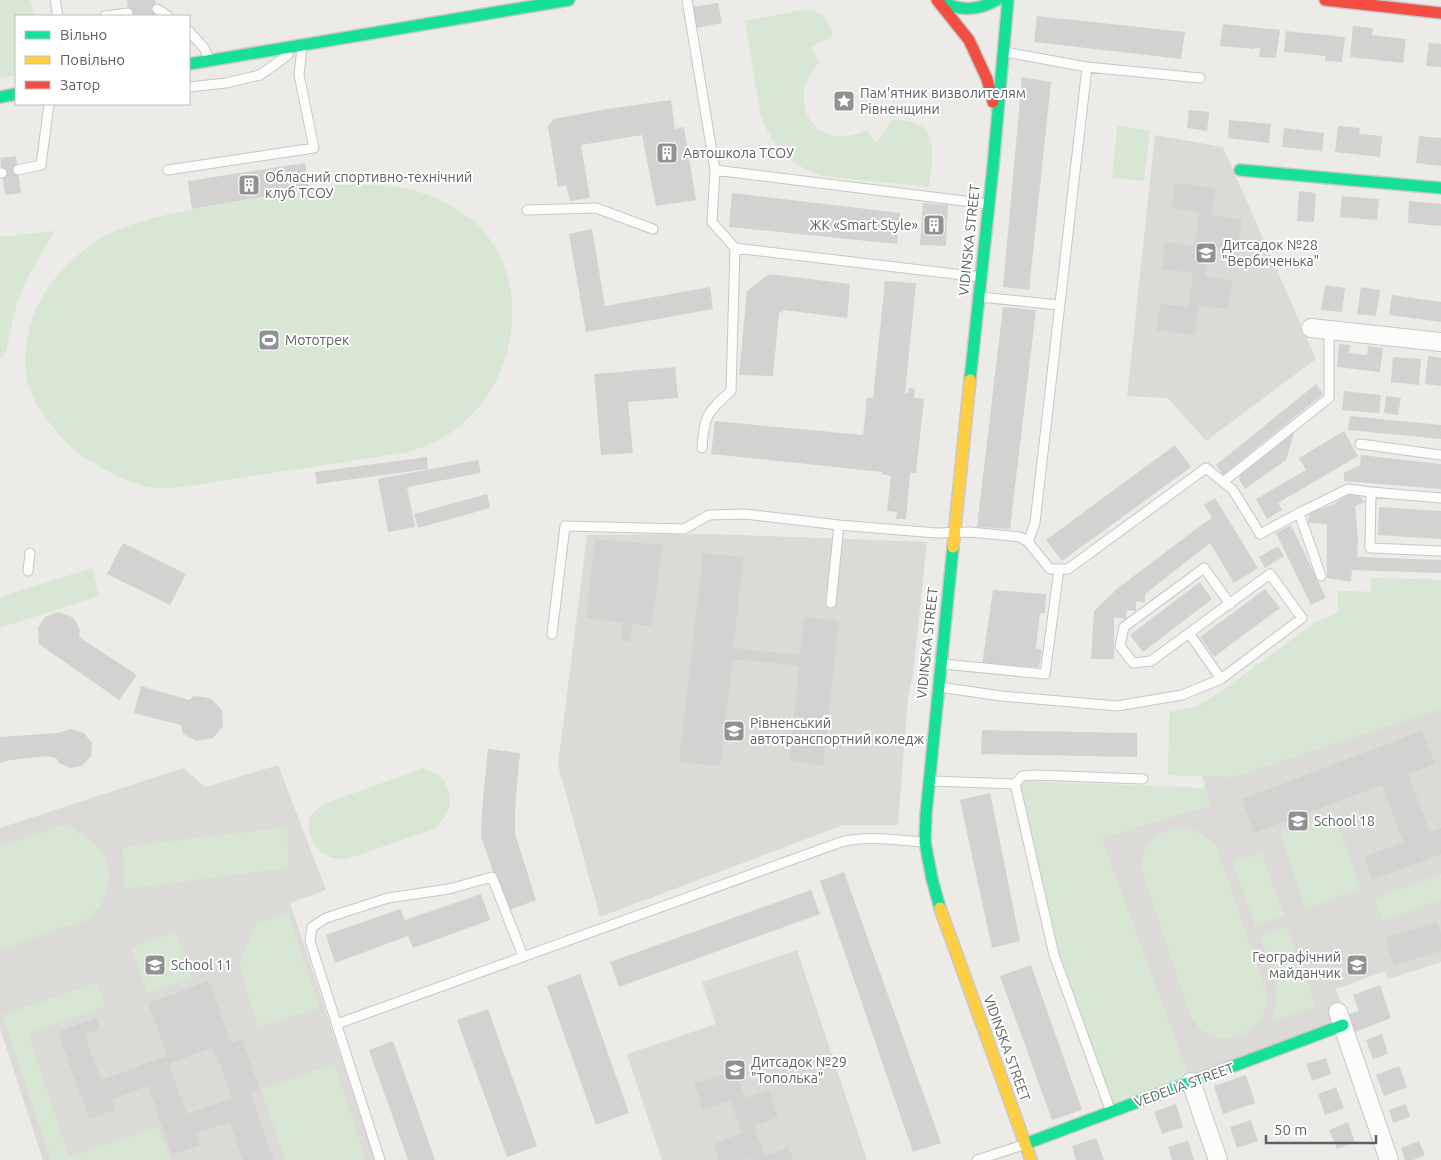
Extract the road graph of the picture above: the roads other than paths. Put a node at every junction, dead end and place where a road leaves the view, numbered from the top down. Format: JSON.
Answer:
{"nodes":[{"id":1,"x":55,"y":0,"type":"edge"},
{"id":2,"x":569,"y":0,"type":"edge"},
{"id":3,"x":688,"y":0,"type":"edge"},
{"id":4,"x":938,"y":0,"type":"edge"},
{"id":5,"x":997,"y":0,"type":"edge"},
{"id":6,"x":1008,"y":0,"type":"edge"},
{"id":7,"x":1325,"y":0,"type":"edge"},
{"id":8,"x":474,"y":7,"type":"edge"},
{"id":9,"x":157,"y":9,"type":"dead end"},
{"id":10,"x":128,"y":12,"type":"dead end"},
{"id":11,"x":1441,"y":13,"type":"edge"},
{"id":12,"x":58,"y":15,"type":"edge"},
{"id":13,"x":111,"y":15,"type":"edge"},
{"id":14,"x":166,"y":15,"type":"edge"},
{"id":15,"x":190,"y":32,"type":"edge"},
{"id":16,"x":302,"y":44,"type":"junction"},
{"id":17,"x":1003,"y":52,"type":"junction"},
{"id":18,"x":210,"y":60,"type":"junction"},
{"id":19,"x":190,"y":64,"type":"edge"},
{"id":20,"x":1087,"y":67,"type":"junction"},
{"id":21,"x":1200,"y":78,"type":"dead end"},
{"id":22,"x":190,"y":87,"type":"edge"},
{"id":23,"x":15,"y":94,"type":"edge"},
{"id":24,"x":0,"y":98,"type":"edge"},
{"id":25,"x":49,"y":105,"type":"edge"},
{"id":26,"x":996,"y":114,"type":"junction"},
{"id":27,"x":18,"y":170,"type":"dead end"},
{"id":28,"x":168,"y":170,"type":"dead end"},
{"id":29,"x":715,"y":170,"type":"junction"},
{"id":30,"x":1240,"y":170,"type":"dead end"},
{"id":31,"x":1441,"y":188,"type":"edge"},
{"id":32,"x":989,"y":204,"type":"junction"},
{"id":33,"x":527,"y":210,"type":"dead end"},
{"id":34,"x":653,"y":229,"type":"dead end"},
{"id":35,"x":735,"y":248,"type":"junction"},
{"id":36,"x":980,"y":277,"type":"junction"},
{"id":37,"x":978,"y":297,"type":"junction"},
{"id":38,"x":1059,"y":305,"type":"junction"},
{"id":39,"x":1311,"y":328,"type":"dead end"},
{"id":40,"x":1330,"y":329,"type":"junction"},
{"id":41,"x":1441,"y":342,"type":"edge"},
{"id":42,"x":1360,"y":444,"type":"dead end"},
{"id":43,"x":702,"y":448,"type":"dead end"},
{"id":44,"x":1441,"y":455,"type":"edge"},
{"id":45,"x":1223,"y":482,"type":"junction"},
{"id":46,"x":1370,"y":492,"type":"junction"},
{"id":47,"x":1441,"y":498,"type":"edge"},
{"id":48,"x":1299,"y":513,"type":"junction"},
{"id":49,"x":840,"y":525,"type":"junction"},
{"id":50,"x":954,"y":532,"type":"junction"},
{"id":51,"x":1028,"y":542,"type":"junction"},
{"id":52,"x":1441,"y":551,"type":"edge"},
{"id":53,"x":30,"y":553,"type":"dead end"},
{"id":54,"x":1058,"y":569,"type":"junction"},
{"id":55,"x":28,"y":571,"type":"dead end"},
{"id":56,"x":1321,"y":576,"type":"dead end"},
{"id":57,"x":831,"y":603,"type":"dead end"},
{"id":58,"x":1230,"y":604,"type":"junction"},
{"id":59,"x":1189,"y":633,"type":"junction"},
{"id":60,"x":552,"y":634,"type":"dead end"},
{"id":61,"x":940,"y":664,"type":"junction"},
{"id":62,"x":1221,"y":679,"type":"junction"},
{"id":63,"x":938,"y":687,"type":"junction"},
{"id":64,"x":1143,"y":779,"type":"dead end"},
{"id":65,"x":928,"y":781,"type":"junction"},
{"id":66,"x":1015,"y":784,"type":"junction"},
{"id":67,"x":925,"y":842,"type":"junction"},
{"id":68,"x":522,"y":956,"type":"junction"},
{"id":69,"x":1340,"y":1019,"type":"joint"},
{"id":70,"x":336,"y":1024,"type":"junction"},
{"id":71,"x":1191,"y":1082,"type":"junction"},
{"id":72,"x":1111,"y":1112,"type":"junction"},
{"id":73,"x":1025,"y":1144,"type":"junction"},
{"id":74,"x":380,"y":1160,"type":"edge"},
{"id":75,"x":977,"y":1160,"type":"edge"},
{"id":76,"x":1031,"y":1160,"type":"edge"},
{"id":77,"x":1218,"y":1160,"type":"edge"},
{"id":78,"x":1389,"y":1160,"type":"edge"}],
"edges":[{"from":1,"to":12,"type":"lane"},
{"from":2,"to":8,"type":"main road"},
{"from":3,"to":29,"type":"lane"},
{"from":4,"to":5,"type":"main road"},
{"from":4,"to":26,"type":"main road","name":"VIDINSKA STREET"},
{"from":6,"to":17,"type":"main road","name":"VIDINSKA STREET"},
{"from":7,"to":11,"type":"main road"},
{"from":8,"to":16,"type":"main road"},
{"from":9,"to":14,"type":"lane"},
{"from":10,"to":13,"type":"lane"},
{"from":15,"to":18,"type":"lane"},
{"from":16,"to":18,"type":"main road"},
{"from":16,"to":22,"type":"lane"},
{"from":16,"to":28,"type":"lane"},
{"from":17,"to":20,"type":"lane"},
{"from":17,"to":26,"type":"main road","name":"VIDINSKA STREET"},
{"from":18,"to":19,"type":"main road"},
{"from":20,"to":21,"type":"lane"},
{"from":20,"to":38,"type":"lane"},
{"from":23,"to":24,"type":"main road"},
{"from":25,"to":27,"type":"lane"},
{"from":26,"to":32,"type":"main road","name":"VIDINSKA STREET"},
{"from":29,"to":32,"type":"lane"},
{"from":29,"to":35,"type":"lane"},
{"from":30,"to":31,"type":"main road"},
{"from":32,"to":36,"type":"main road","name":"VIDINSKA STREET"},
{"from":33,"to":34,"type":"lane"},
{"from":35,"to":36,"type":"lane"},
{"from":35,"to":43,"type":"lane"},
{"from":36,"to":37,"type":"main road","name":"VIDINSKA STREET"},
{"from":37,"to":38,"type":"lane"},
{"from":37,"to":50,"type":"main road","name":"VIDINSKA STREET"},
{"from":38,"to":51,"type":"lane"},
{"from":39,"to":40,"type":"street"},
{"from":40,"to":41,"type":"street"},
{"from":40,"to":45,"type":"lane"},
{"from":42,"to":44,"type":"lane"},
{"from":45,"to":48,"type":"lane"},
{"from":45,"to":54,"type":"lane"},
{"from":46,"to":47,"type":"lane"},
{"from":46,"to":48,"type":"lane"},
{"from":46,"to":52,"type":"lane"},
{"from":48,"to":56,"type":"lane"},
{"from":49,"to":50,"type":"lane"},
{"from":49,"to":57,"type":"lane"},
{"from":49,"to":60,"type":"lane"},
{"from":50,"to":51,"type":"lane"},
{"from":50,"to":61,"type":"main road","name":"VIDINSKA STREET"},
{"from":51,"to":54,"type":"lane"},
{"from":53,"to":55,"type":"lane"},
{"from":54,"to":61,"type":"lane"},
{"from":58,"to":59,"type":"lane"},
{"from":58,"to":59,"type":"lane"},
{"from":58,"to":62,"type":"lane"},
{"from":59,"to":62,"type":"lane"},
{"from":61,"to":63,"type":"main road","name":"VIDINSKA STREET"},
{"from":62,"to":63,"type":"lane"},
{"from":63,"to":65,"type":"main road","name":"VIDINSKA STREET"},
{"from":64,"to":66,"type":"lane"},
{"from":65,"to":66,"type":"lane"},
{"from":65,"to":67,"type":"main road","name":"VIDINSKA STREET"},
{"from":66,"to":72,"type":"lane"},
{"from":67,"to":68,"type":"lane"},
{"from":67,"to":73,"type":"main road","name":"VIDINSKA STREET"},
{"from":68,"to":70,"type":"lane"},
{"from":68,"to":70,"type":"lane"},
{"from":69,"to":71,"type":"main road","name":"VEDELIA STREET"},
{"from":69,"to":78,"type":"street","name":"VEDELIA STREET"},
{"from":70,"to":74,"type":"lane"},
{"from":71,"to":72,"type":"main road","name":"VEDELIA STREET"},
{"from":71,"to":77,"type":"street"},
{"from":72,"to":73,"type":"main road","name":"VEDELIA STREET"},
{"from":73,"to":75,"type":"lane"},
{"from":73,"to":76,"type":"main road","name":"VIDINSKA STREET"}]}
